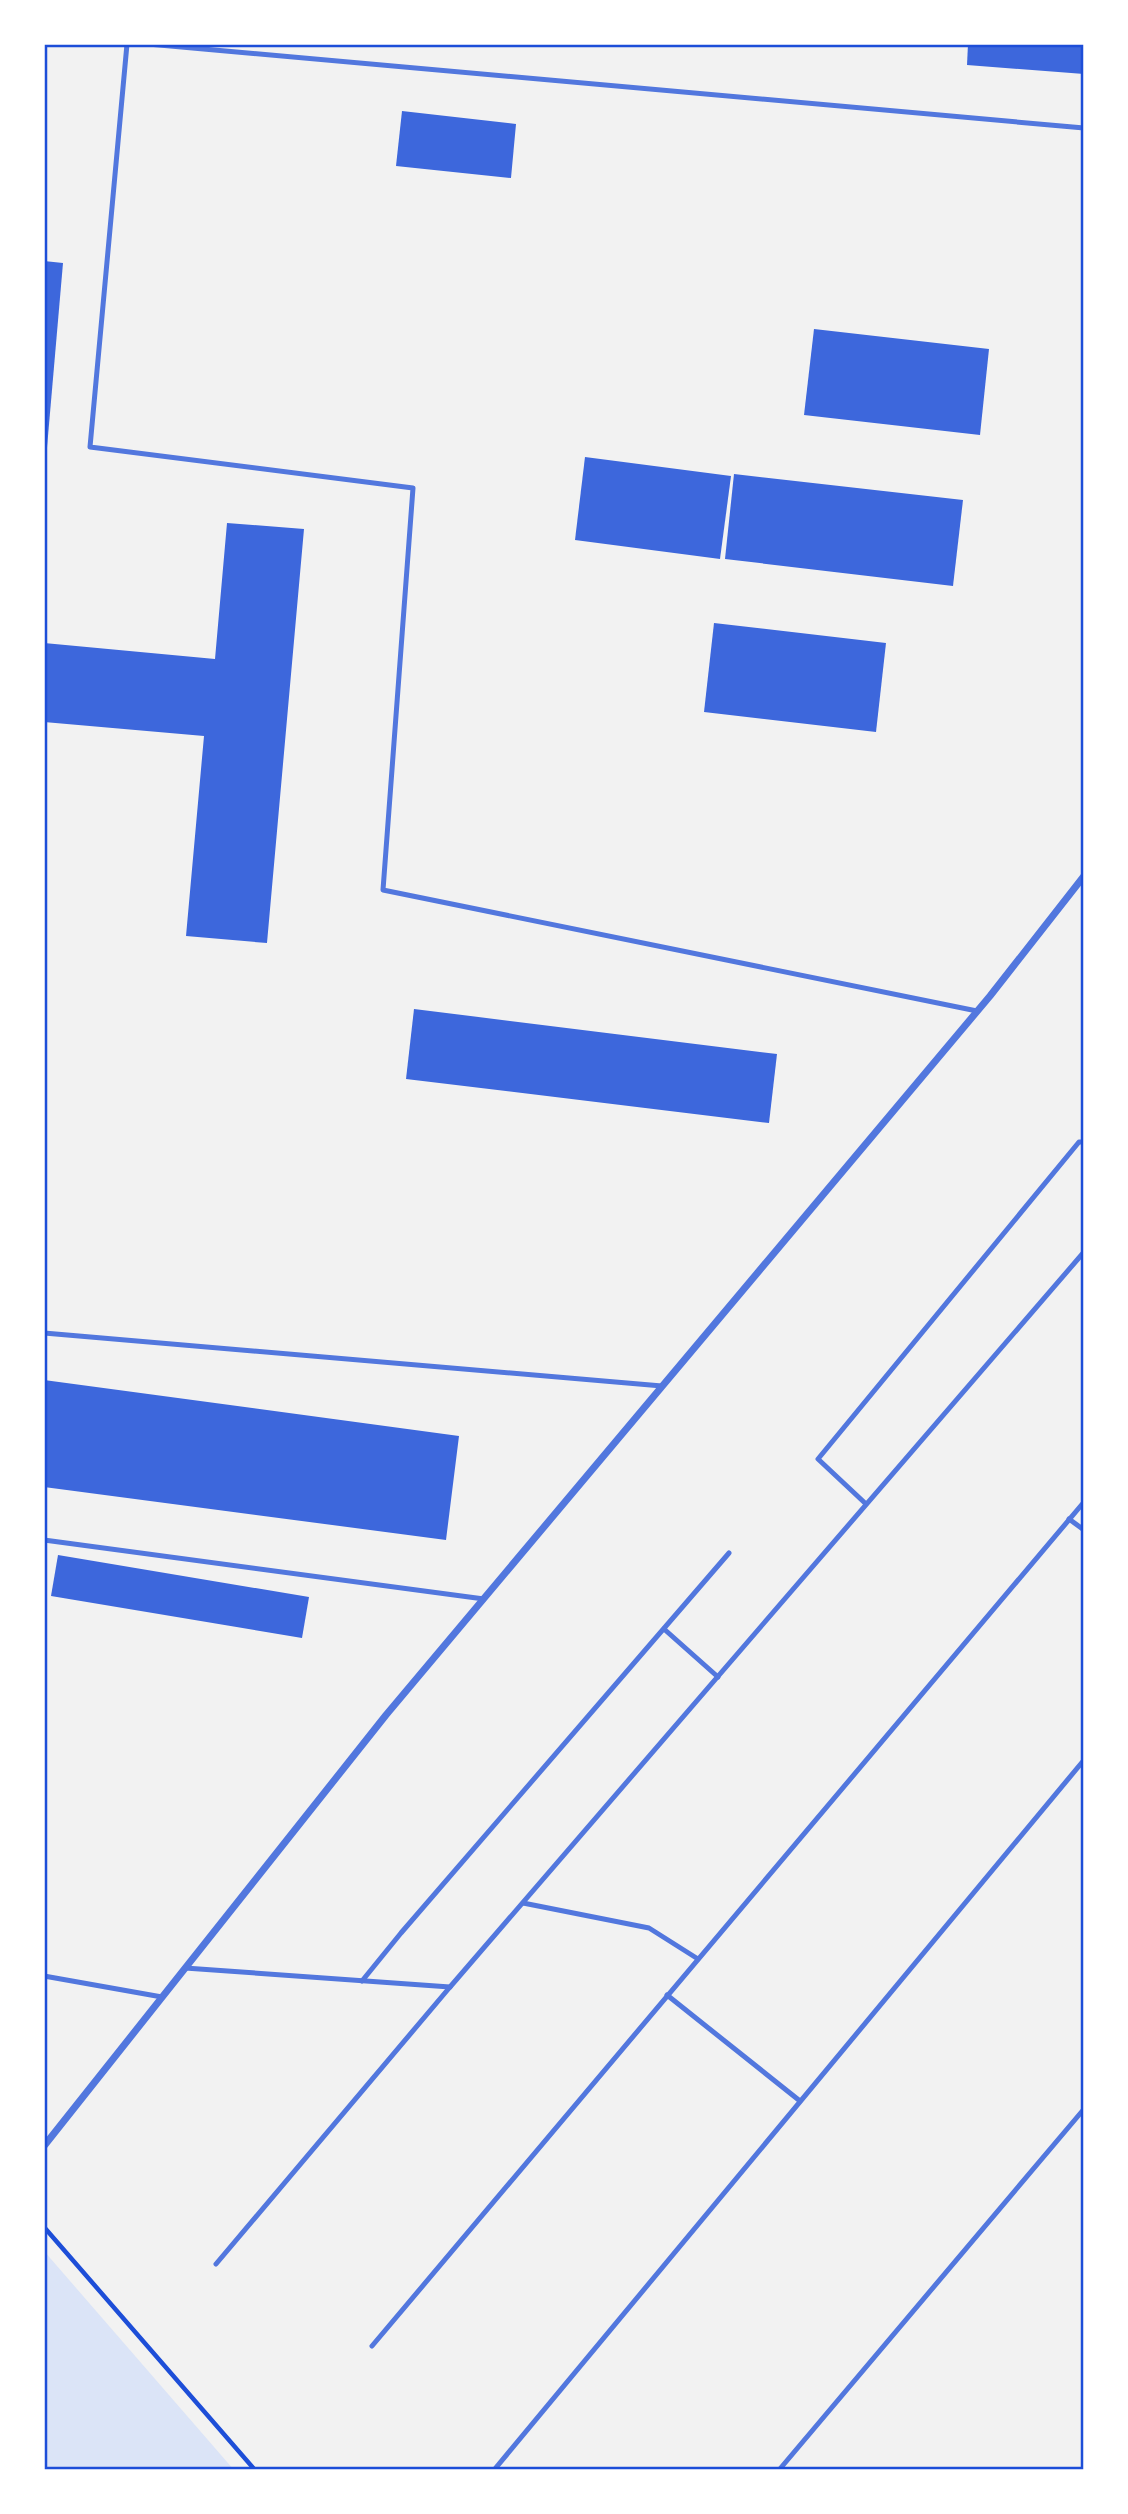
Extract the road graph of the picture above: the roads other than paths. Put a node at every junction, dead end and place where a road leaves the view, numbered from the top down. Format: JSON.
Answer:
{"nodes":[{"id":1,"x":127,"y":44,"type":"edge"},
{"id":2,"x":148,"y":44,"type":"edge"},
{"id":3,"x":1084,"y":128,"type":"edge"},
{"id":4,"x":1084,"y":876,"type":"edge"},
{"id":5,"x":977,"y":1011,"type":"junction"},
{"id":6,"x":1084,"y":1142,"type":"edge"},
{"id":7,"x":1084,"y":1252,"type":"edge"},
{"id":8,"x":44,"y":1333,"type":"edge"},
{"id":9,"x":662,"y":1386,"type":"junction"},
{"id":10,"x":1084,"y":1502,"type":"edge"},
{"id":11,"x":866,"y":1504,"type":"junction"},
{"id":12,"x":1069,"y":1518,"type":"junction"},
{"id":13,"x":1084,"y":1530,"type":"edge"},
{"id":14,"x":44,"y":1540,"type":"edge"},
{"id":15,"x":729,"y":1553,"type":"dead end"},
{"id":16,"x":484,"y":1599,"type":"junction"},
{"id":17,"x":664,"y":1629,"type":"junction"},
{"id":18,"x":718,"y":1677,"type":"junction"},
{"id":19,"x":1084,"y":1760,"type":"edge"},
{"id":20,"x":523,"y":1903,"type":"junction"},
{"id":21,"x":698,"y":1959,"type":"junction"},
{"id":22,"x":185,"y":1968,"type":"junction"},
{"id":23,"x":44,"y":1976,"type":"edge"},
{"id":24,"x":362,"y":1981,"type":"junction"},
{"id":25,"x":450,"y":1987,"type":"junction"},
{"id":26,"x":667,"y":1995,"type":"junction"},
{"id":27,"x":162,"y":1997,"type":"junction"},
{"id":28,"x":800,"y":2101,"type":"junction"},
{"id":29,"x":1084,"y":2109,"type":"edge"},
{"id":30,"x":44,"y":2146,"type":"edge"},
{"id":31,"x":216,"y":2264,"type":"dead end"},
{"id":32,"x":372,"y":2346,"type":"dead end"},
{"id":33,"x":494,"y":2470,"type":"edge"},
{"id":34,"x":779,"y":2470,"type":"edge"}],
"edges":[{"from":1,"to":5,"type":"lane"},
{"from":2,"to":3,"type":"lane"},
{"from":4,"to":5,"type":"street"},
{"from":5,"to":9,"type":"street"},
{"from":6,"to":11,"type":"lane"},
{"from":7,"to":11,"type":"lane"},
{"from":8,"to":9,"type":"lane"},
{"from":9,"to":16,"type":"street"},
{"from":10,"to":12,"type":"lane"},
{"from":11,"to":18,"type":"lane"},
{"from":12,"to":13,"type":"lane"},
{"from":12,"to":21,"type":"lane"},
{"from":14,"to":16,"type":"lane"},
{"from":15,"to":17,"type":"lane"},
{"from":16,"to":22,"type":"street"},
{"from":17,"to":18,"type":"lane"},
{"from":17,"to":24,"type":"lane"},
{"from":18,"to":20,"type":"lane"},
{"from":19,"to":28,"type":"lane"},
{"from":20,"to":21,"type":"lane"},
{"from":20,"to":25,"type":"lane"},
{"from":21,"to":26,"type":"lane"},
{"from":22,"to":24,"type":"lane"},
{"from":22,"to":27,"type":"street"},
{"from":23,"to":27,"type":"lane"},
{"from":24,"to":25,"type":"lane"},
{"from":25,"to":31,"type":"lane"},
{"from":26,"to":28,"type":"lane"},
{"from":26,"to":32,"type":"lane"},
{"from":27,"to":30,"type":"street"},
{"from":28,"to":33,"type":"lane"},
{"from":29,"to":34,"type":"lane"}]}
